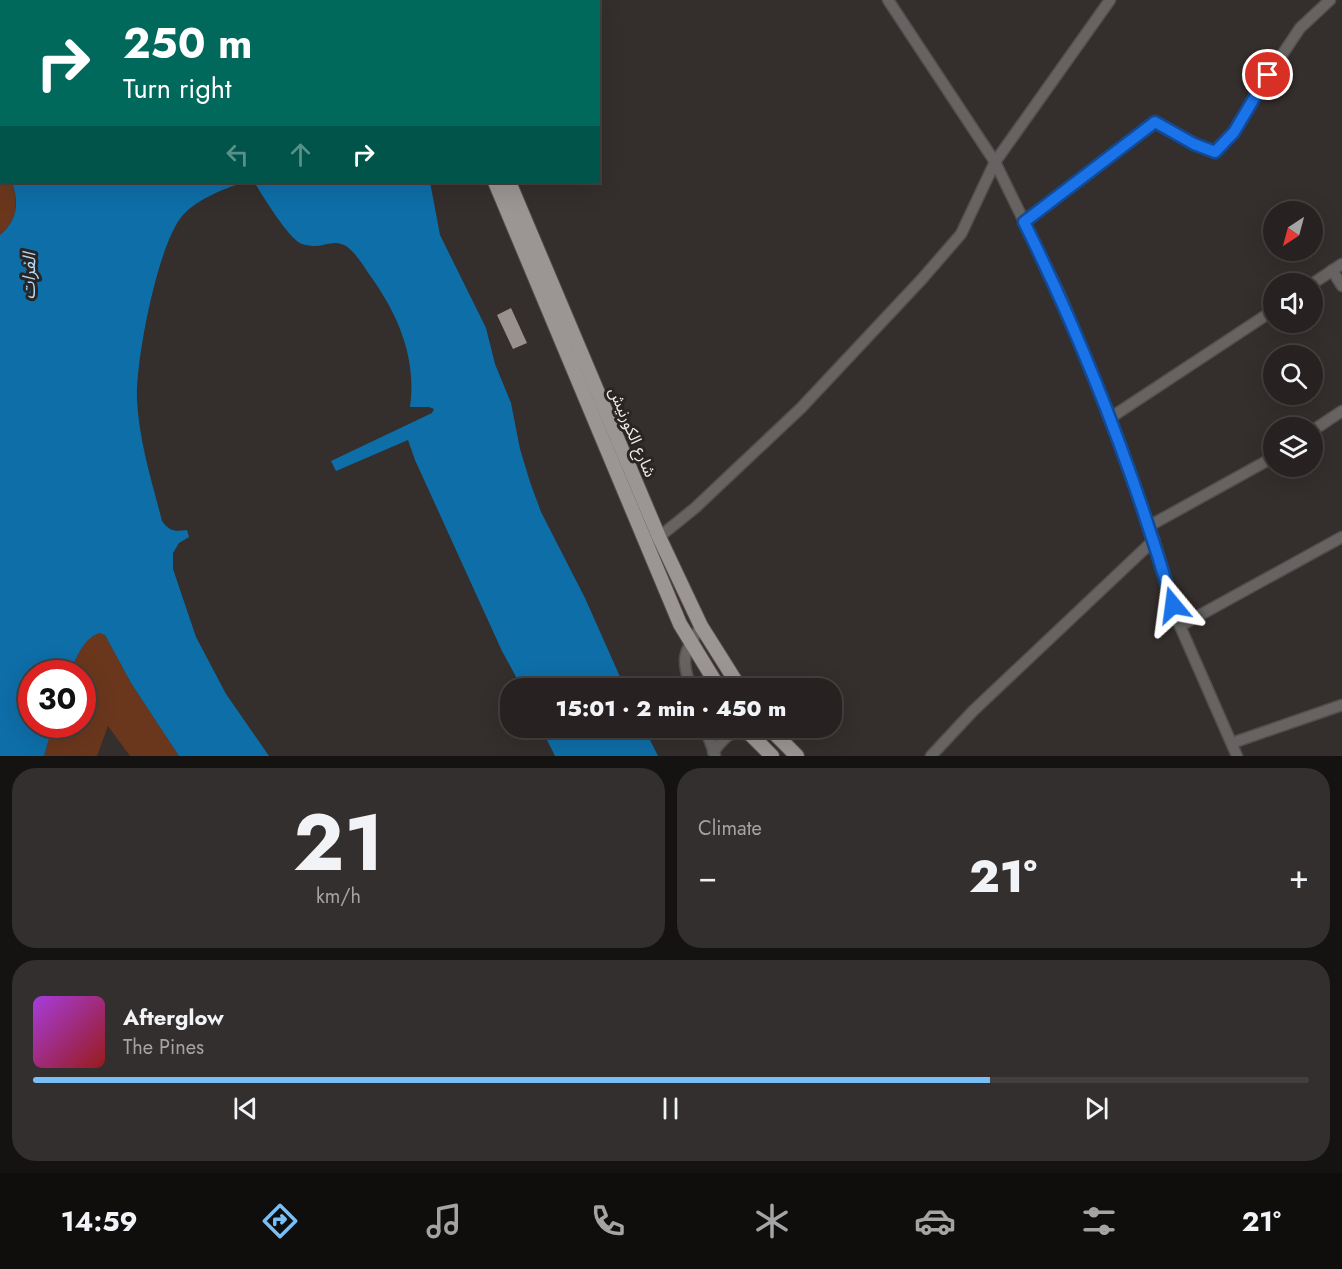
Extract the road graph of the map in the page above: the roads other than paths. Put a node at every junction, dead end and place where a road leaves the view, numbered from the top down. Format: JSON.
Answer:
{"nodes":[{"id":1,"x":888,"y":0,"type":"edge"},
{"id":2,"x":1110,"y":0,"type":"edge"},
{"id":3,"x":1330,"y":0,"type":"edge"},
{"id":4,"x":995,"y":162,"type":"junction"},
{"id":5,"x":495,"y":183,"type":"edge"},
{"id":6,"x":509,"y":183,"type":"edge"},
{"id":7,"x":1024,"y":222,"type":"junction"},
{"id":8,"x":1342,"y":264,"type":"edge"},
{"id":9,"x":1332,"y":270,"type":"junction"},
{"id":10,"x":1323,"y":276,"type":"edge"},
{"id":11,"x":1342,"y":286,"type":"edge"},
{"id":12,"x":1263,"y":317,"type":"edge"},
{"id":13,"x":1342,"y":411,"type":"edge"},
{"id":14,"x":1110,"y":418,"type":"junction"},
{"id":15,"x":1323,"y":424,"type":"edge"},
{"id":16,"x":1263,"y":463,"type":"edge"},
{"id":17,"x":1149,"y":526,"type":"junction"},
{"id":18,"x":659,"y":537,"type":"junction"},
{"id":19,"x":1342,"y":537,"type":"edge"},
{"id":20,"x":1154,"y":540,"type":"junction"},
{"id":21,"x":701,"y":626,"type":"junction"},
{"id":22,"x":1180,"y":626,"type":"junction"},
{"id":23,"x":690,"y":643,"type":"junction"},
{"id":24,"x":688,"y":678,"type":"edge"},
{"id":25,"x":713,"y":678,"type":"edge"},
{"id":26,"x":734,"y":678,"type":"edge"},
{"id":27,"x":1342,"y":705,"type":"edge"},
{"id":28,"x":708,"y":738,"type":"edge"},
{"id":29,"x":724,"y":738,"type":"edge"},
{"id":30,"x":755,"y":738,"type":"edge"},
{"id":31,"x":779,"y":738,"type":"edge"},
{"id":32,"x":1232,"y":743,"type":"junction"},
{"id":33,"x":714,"y":754,"type":"edge"},
{"id":34,"x":772,"y":756,"type":"edge"},
{"id":35,"x":797,"y":756,"type":"edge"},
{"id":36,"x":932,"y":756,"type":"edge"},
{"id":37,"x":1238,"y":756,"type":"edge"}],
"edges":[{"from":1,"to":4,"type":"street"},
{"from":2,"to":4,"type":"street"},
{"from":3,"to":7,"type":"street"},
{"from":4,"to":7,"type":"street"},
{"from":4,"to":18,"type":"street"},
{"from":5,"to":23,"type":"main road","name":"شارع الكورنيش"},
{"from":6,"to":18,"type":"main road","name":"شارع الكورنيش"},
{"from":7,"to":14,"type":"street"},
{"from":8,"to":9,"type":"street"},
{"from":9,"to":10,"type":"street"},
{"from":9,"to":11,"type":"street"},
{"from":12,"to":14,"type":"street"},
{"from":13,"to":15,"type":"street"},
{"from":14,"to":17,"type":"street"},
{"from":16,"to":17,"type":"street"},
{"from":17,"to":20,"type":"street"},
{"from":18,"to":21,"type":"main road","name":"شارع الكورنيش"},
{"from":19,"to":22,"type":"street"},
{"from":20,"to":22,"type":"street"},
{"from":20,"to":36,"type":"street"},
{"from":21,"to":23,"type":"street"},
{"from":21,"to":26,"type":"main road","name":"شارع الكورنيش"},
{"from":22,"to":32,"type":"street"},
{"from":23,"to":24,"type":"street"},
{"from":23,"to":25,"type":"main road","name":"شارع الكورنيش"},
{"from":27,"to":32,"type":"street"},
{"from":28,"to":33,"type":"street"},
{"from":29,"to":33,"type":"street"},
{"from":30,"to":34,"type":"main road"},
{"from":31,"to":35,"type":"main road"},
{"from":32,"to":37,"type":"street"}]}
